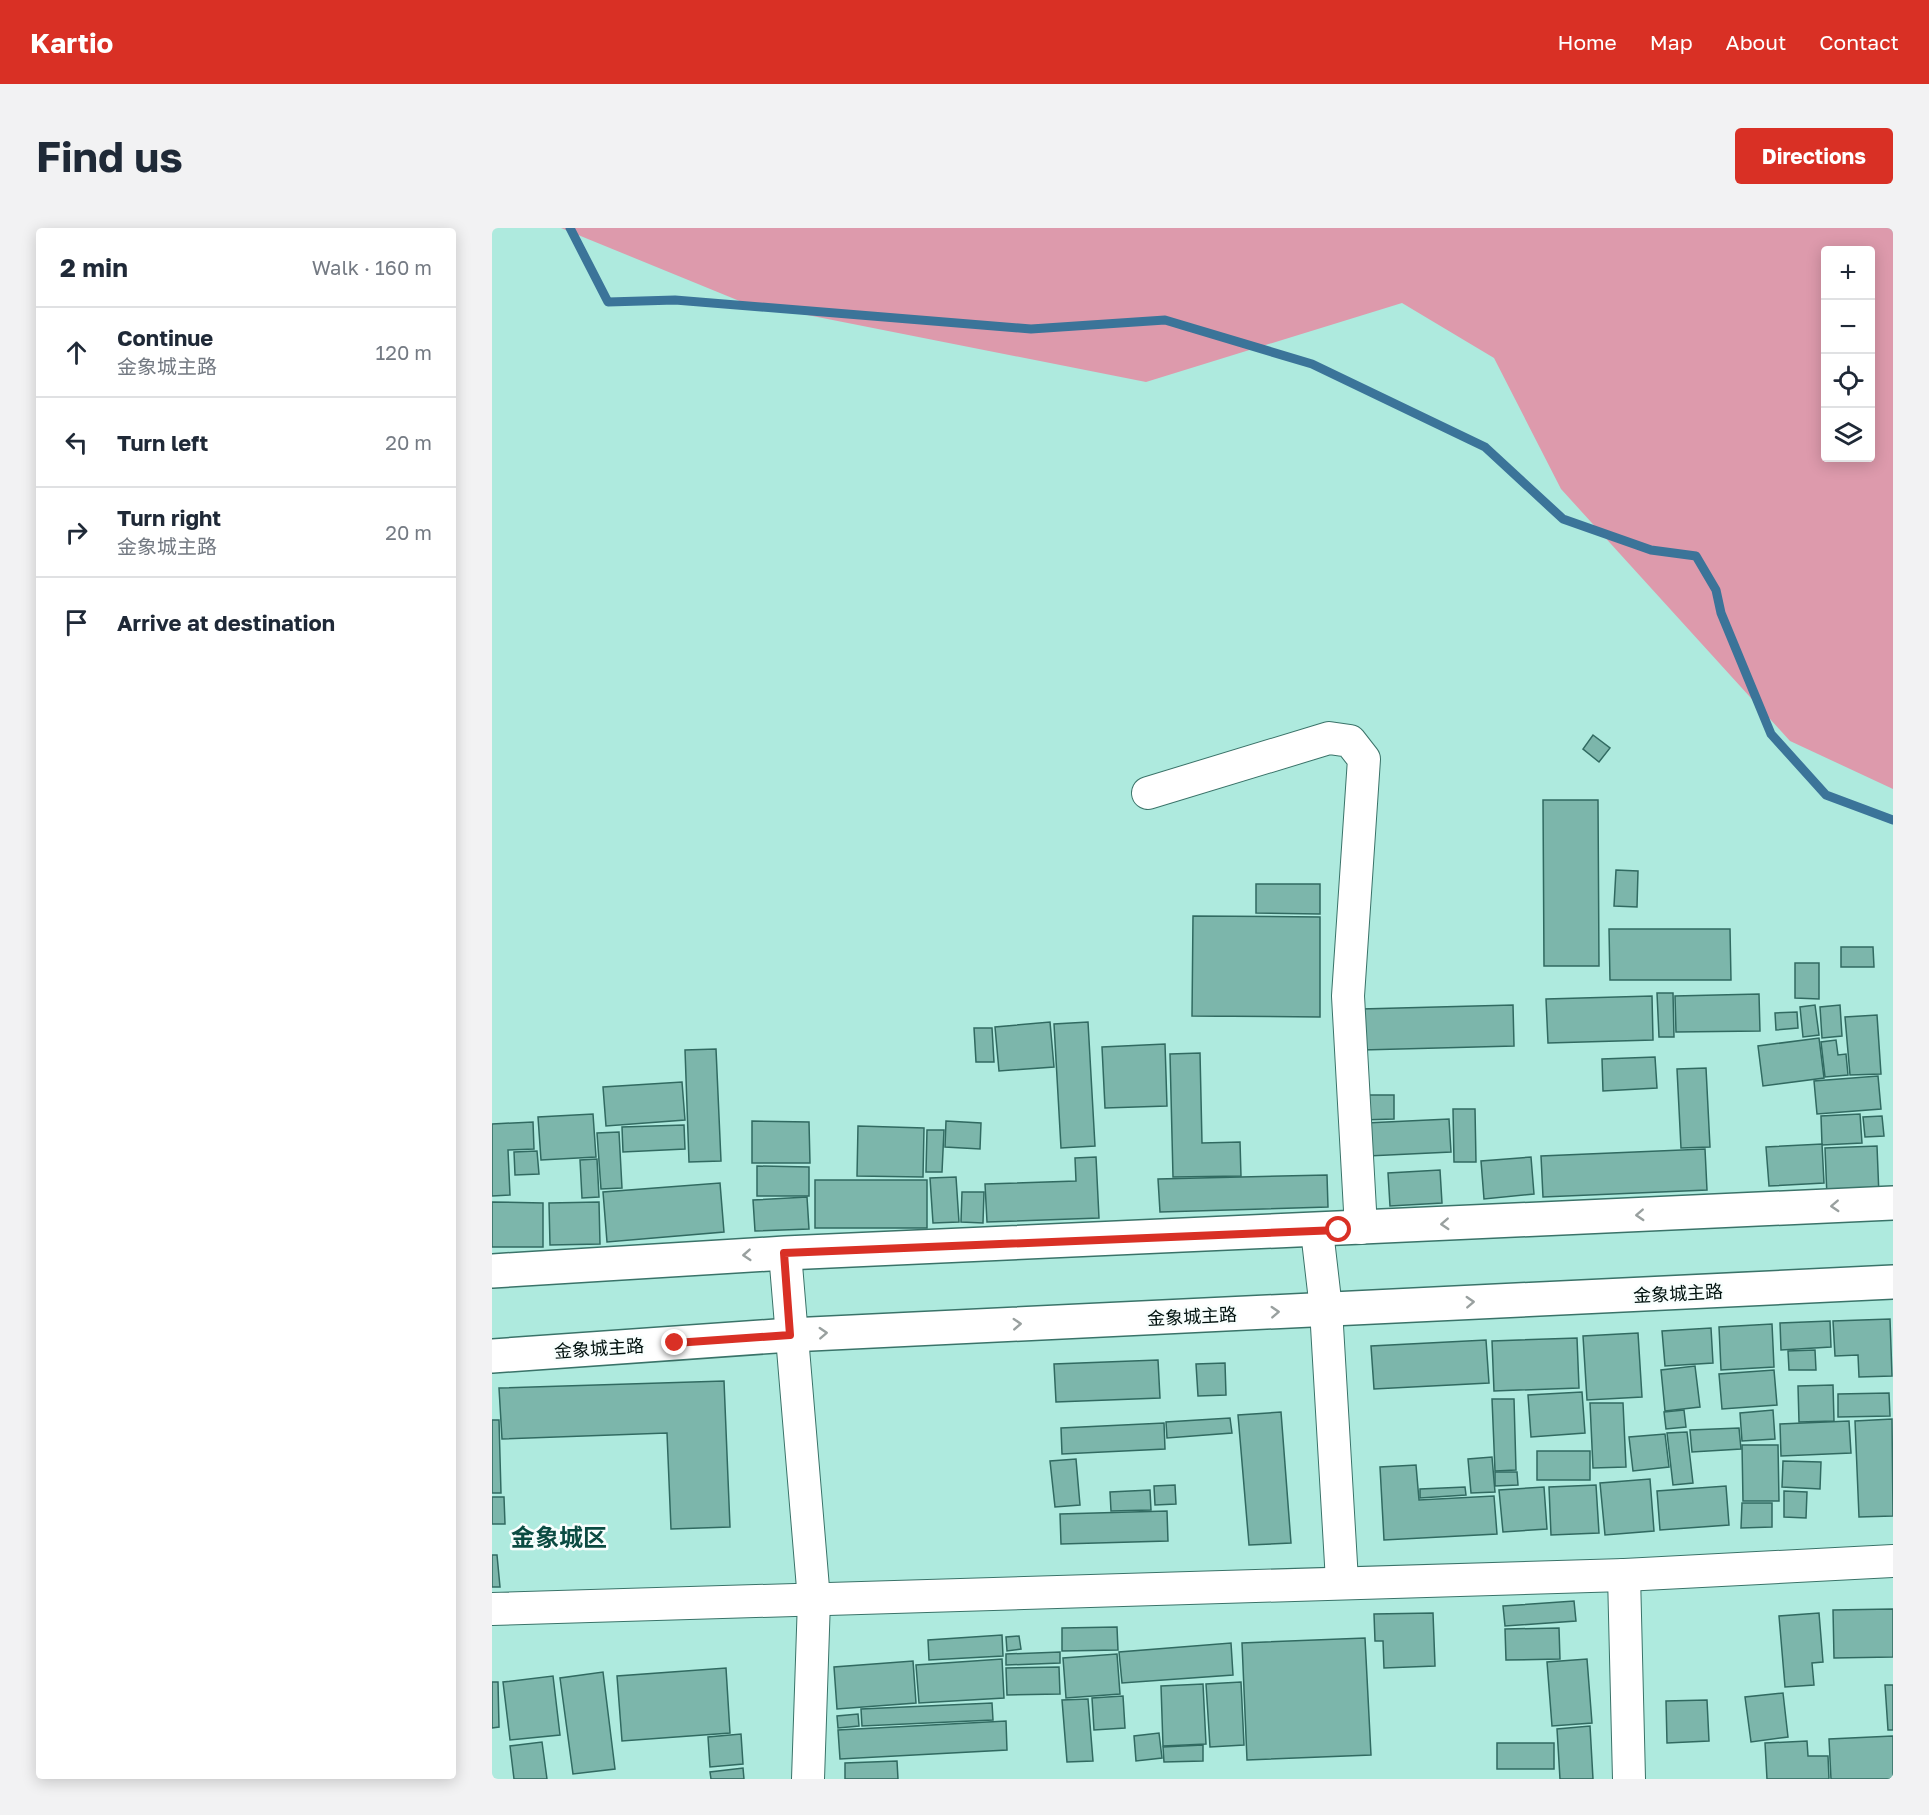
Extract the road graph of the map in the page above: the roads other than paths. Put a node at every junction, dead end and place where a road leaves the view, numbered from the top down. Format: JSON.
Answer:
{"nodes":[{"id":1,"x":1148,"y":793,"type":"dead end"},
{"id":2,"x":1893,"y":1203,"type":"edge"},
{"id":3,"x":1361,"y":1228,"type":"junction"},
{"id":4,"x":1317,"y":1231,"type":"junction"},
{"id":5,"x":784,"y":1253,"type":"junction"},
{"id":6,"x":492,"y":1271,"type":"edge"},
{"id":7,"x":1893,"y":1282,"type":"edge"},
{"id":8,"x":1326,"y":1309,"type":"junction"},
{"id":9,"x":790,"y":1335,"type":"junction"},
{"id":10,"x":492,"y":1356,"type":"edge"},
{"id":11,"x":1893,"y":1561,"type":"edge"},
{"id":12,"x":1624,"y":1575,"type":"junction"},
{"id":13,"x":1342,"y":1581,"type":"junction"},
{"id":14,"x":814,"y":1600,"type":"junction"},
{"id":15,"x":492,"y":1609,"type":"edge"},
{"id":16,"x":808,"y":1779,"type":"edge"},
{"id":17,"x":1629,"y":1779,"type":"edge"}],
"edges":[{"from":1,"to":3,"type":"street"},
{"from":2,"to":3,"type":"main road","one_way":true},
{"from":3,"to":4,"type":"main road"},
{"from":4,"to":5,"type":"main road"},
{"from":4,"to":8,"type":"street"},
{"from":5,"to":6,"type":"main road","one_way":true},
{"from":5,"to":9,"type":"street"},
{"from":8,"to":7,"type":"main road","name":"金象城主路","one_way":true},
{"from":9,"to":8,"type":"main road","name":"金象城主路","one_way":true},
{"from":8,"to":13,"type":"street"},
{"from":9,"to":10,"type":"main road","name":"金象城主路"},
{"from":9,"to":14,"type":"street"},
{"from":11,"to":12,"type":"street"},
{"from":12,"to":13,"type":"street"},
{"from":12,"to":17,"type":"street"},
{"from":13,"to":14,"type":"street"},
{"from":14,"to":15,"type":"street"},
{"from":14,"to":16,"type":"street"}]}
